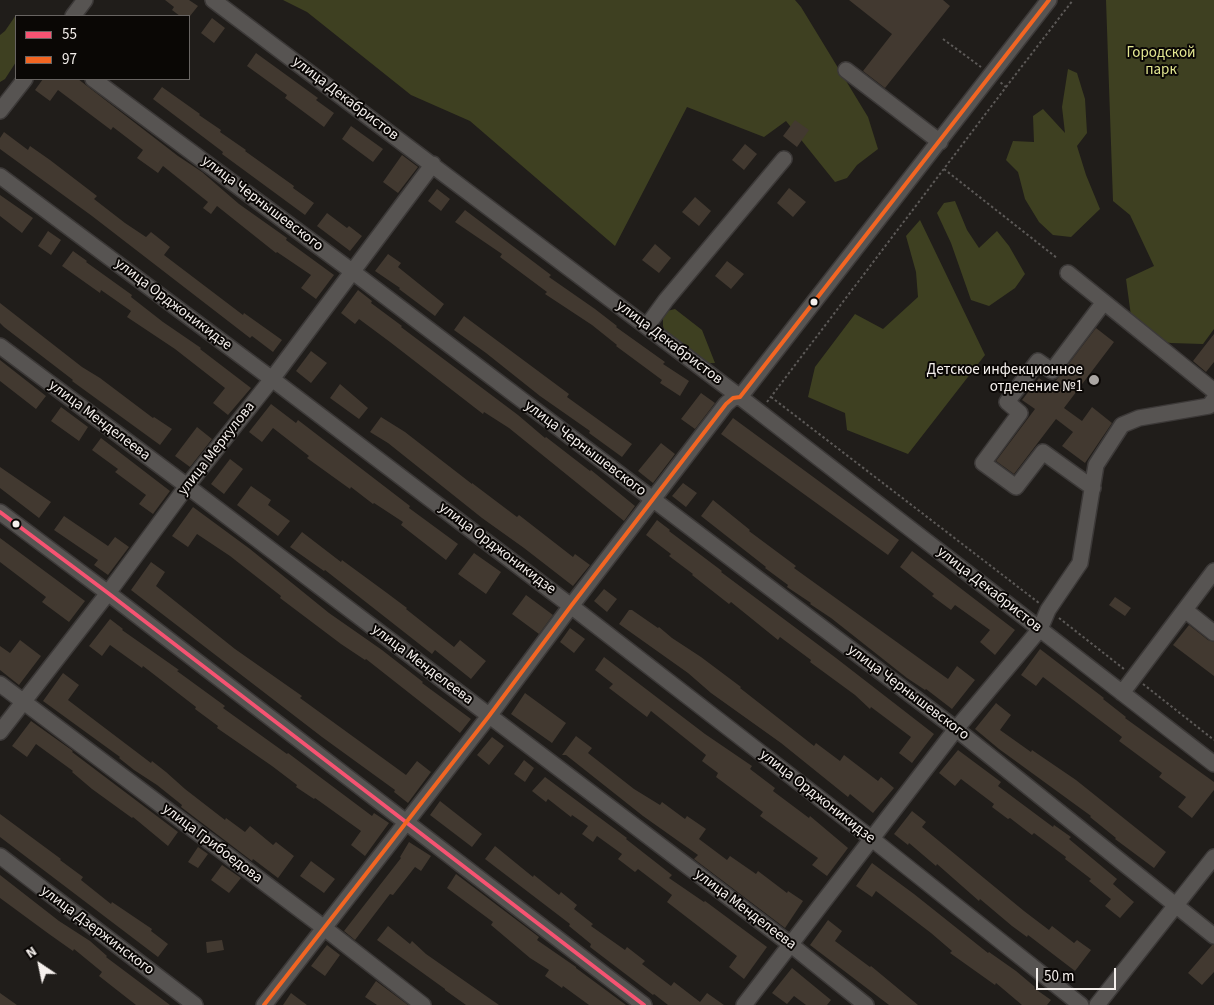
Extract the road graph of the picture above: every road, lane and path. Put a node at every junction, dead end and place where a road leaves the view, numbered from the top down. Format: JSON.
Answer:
{"nodes":[{"id":1,"x":85,"y":0,"type":"edge"},
{"id":2,"x":213,"y":0,"type":"edge"},
{"id":3,"x":1049,"y":0,"type":"edge"},
{"id":4,"x":1073,"y":0,"type":"edge"},
{"id":5,"x":73,"y":15,"type":"edge"},
{"id":6,"x":943,"y":39,"type":"dead end"},
{"id":7,"x":846,"y":70,"type":"dead end"},
{"id":8,"x":991,"y":75,"type":"junction"},
{"id":9,"x":23,"y":80,"type":"edge"},
{"id":10,"x":94,"y":80,"type":"edge"},
{"id":11,"x":1006,"y":87,"type":"junction"},
{"id":12,"x":0,"y":111,"type":"edge"},
{"id":13,"x":940,"y":142,"type":"junction"},
{"id":14,"x":784,"y":159,"type":"dead end"},
{"id":15,"x":433,"y":164,"type":"junction"},
{"id":16,"x":944,"y":169,"type":"junction"},
{"id":17,"x":0,"y":176,"type":"edge"},
{"id":18,"x":1057,"y":258,"type":"dead end"},
{"id":19,"x":353,"y":272,"type":"junction"},
{"id":20,"x":1068,"y":273,"type":"dead end"},
{"id":21,"x":1104,"y":302,"type":"junction"},
{"id":22,"x":647,"y":326,"type":"junction"},
{"id":23,"x":0,"y":346,"type":"edge"},
{"id":24,"x":272,"y":379,"type":"junction"},
{"id":25,"x":1214,"y":391,"type":"edge"},
{"id":26,"x":740,"y":397,"type":"junction"},
{"id":27,"x":771,"y":397,"type":"junction"},
{"id":28,"x":1214,"y":399,"type":"edge"},
{"id":29,"x":760,"y":412,"type":"junction"},
{"id":30,"x":187,"y":486,"type":"junction"},
{"id":31,"x":1093,"y":488,"type":"junction"},
{"id":32,"x":652,"y":499,"type":"junction"},
{"id":33,"x":0,"y":512,"type":"edge"},
{"id":34,"x":1214,"y":571,"type":"edge"},
{"id":35,"x":108,"y":593,"type":"junction"},
{"id":36,"x":571,"y":606,"type":"junction"},
{"id":37,"x":1048,"y":610,"type":"junction"},
{"id":38,"x":1185,"y":610,"type":"junction"},
{"id":39,"x":1040,"y":629,"type":"junction"},
{"id":40,"x":1214,"y":633,"type":"edge"},
{"id":41,"x":1134,"y":677,"type":"junction"},
{"id":42,"x":0,"y":684,"type":"edge"},
{"id":43,"x":1122,"y":693,"type":"junction"},
{"id":44,"x":24,"y":702,"type":"junction"},
{"id":45,"x":489,"y":716,"type":"junction"},
{"id":46,"x":956,"y":729,"type":"junction"},
{"id":47,"x":0,"y":732,"type":"edge"},
{"id":48,"x":1214,"y":740,"type":"edge"},
{"id":49,"x":1214,"y":764,"type":"edge"},
{"id":50,"x":406,"y":821,"type":"junction"},
{"id":51,"x":872,"y":839,"type":"junction"},
{"id":52,"x":0,"y":856,"type":"edge"},
{"id":53,"x":1214,"y":857,"type":"edge"},
{"id":54,"x":1175,"y":906,"type":"junction"},
{"id":55,"x":323,"y":927,"type":"junction"},
{"id":56,"x":1214,"y":936,"type":"edge"},
{"id":57,"x":790,"y":944,"type":"junction"},
{"id":58,"x":195,"y":1005,"type":"edge"},
{"id":59,"x":264,"y":1005,"type":"edge"},
{"id":60,"x":423,"y":1005,"type":"edge"},
{"id":61,"x":644,"y":1005,"type":"edge"},
{"id":62,"x":744,"y":1005,"type":"edge"},
{"id":63,"x":866,"y":1005,"type":"edge"},
{"id":64,"x":1081,"y":1005,"type":"edge"},
{"id":65,"x":1097,"y":1005,"type":"edge"}],
"edges":[{"from":1,"to":5,"type":"street"},
{"from":2,"to":15,"type":"street","name":"улица Декабристов"},
{"from":3,"to":8,"type":"street"},
{"from":4,"to":11,"type":"path"},
{"from":6,"to":8,"type":"path"},
{"from":7,"to":13,"type":"street"},
{"from":8,"to":11,"type":"path"},
{"from":8,"to":13,"type":"street"},
{"from":9,"to":12,"type":"street"},
{"from":10,"to":19,"type":"street","name":"улица Чернышевского"},
{"from":11,"to":16,"type":"path"},
{"from":13,"to":26,"type":"street"},
{"from":14,"to":22,"type":"street"},
{"from":15,"to":19,"type":"street","name":"улица Меркулова"},
{"from":15,"to":22,"type":"street","name":"улица Декабристов"},
{"from":16,"to":18,"type":"path"},
{"from":16,"to":27,"type":"path"},
{"from":17,"to":24,"type":"street","name":"улица Орджоникидзе"},
{"from":19,"to":24,"type":"street","name":"улица Меркулова"},
{"from":19,"to":32,"type":"street","name":"улица Чернышевского"},
{"from":20,"to":21,"type":"street"},
{"from":21,"to":25,"type":"street"},
{"from":21,"to":31,"type":"street"},
{"from":22,"to":26,"type":"street","name":"улица Декабристов"},
{"from":23,"to":30,"type":"street","name":"улица Менделеева"},
{"from":24,"to":30,"type":"street","name":"улица Меркулова"},
{"from":24,"to":36,"type":"street","name":"улица Орджоникидзе"},
{"from":26,"to":29,"type":"street","name":"улица Декабристов"},
{"from":26,"to":32,"type":"street"},
{"from":27,"to":29,"type":"path"},
{"from":27,"to":37,"type":"path"},
{"from":28,"to":31,"type":"street"},
{"from":29,"to":39,"type":"street","name":"улица Декабристов"},
{"from":30,"to":35,"type":"street","name":"улица Меркулова"},
{"from":30,"to":45,"type":"street","name":"улица Менделеева"},
{"from":31,"to":37,"type":"street"},
{"from":32,"to":36,"type":"street"},
{"from":32,"to":46,"type":"street","name":"улица Чернышевского"},
{"from":33,"to":35,"type":"street"},
{"from":34,"to":38,"type":"street"},
{"from":35,"to":44,"type":"street","name":"улица Меркулова"},
{"from":35,"to":50,"type":"street"},
{"from":36,"to":45,"type":"street"},
{"from":36,"to":51,"type":"street","name":"улица Орджоникидзе"},
{"from":37,"to":39,"type":"street"},
{"from":37,"to":41,"type":"path"},
{"from":38,"to":40,"type":"street"},
{"from":38,"to":41,"type":"street"},
{"from":39,"to":43,"type":"street","name":"улица Декабристов"},
{"from":39,"to":46,"type":"street"},
{"from":41,"to":43,"type":"street"},
{"from":41,"to":48,"type":"path"},
{"from":42,"to":44,"type":"street","name":"улица Грибоедова"},
{"from":43,"to":49,"type":"street","name":"улица Декабристов"},
{"from":44,"to":47,"type":"street","name":"улица Меркулова"},
{"from":44,"to":55,"type":"street","name":"улица Грибоедова"},
{"from":45,"to":50,"type":"street"},
{"from":45,"to":57,"type":"street","name":"улица Менделеева"},
{"from":46,"to":51,"type":"street"},
{"from":46,"to":54,"type":"street","name":"улица Чернышевского"},
{"from":50,"to":55,"type":"street"},
{"from":50,"to":61,"type":"street"},
{"from":51,"to":57,"type":"street"},
{"from":51,"to":64,"type":"street","name":"улица Орджоникидзе"},
{"from":52,"to":58,"type":"street","name":"улица Дзержинского"},
{"from":53,"to":54,"type":"street"},
{"from":54,"to":56,"type":"street","name":"улица Чернышевского"},
{"from":54,"to":65,"type":"street"},
{"from":55,"to":59,"type":"street"},
{"from":55,"to":60,"type":"street","name":"улица Грибоедова"},
{"from":57,"to":62,"type":"street"},
{"from":57,"to":63,"type":"street","name":"улица Менделеева"}]}
